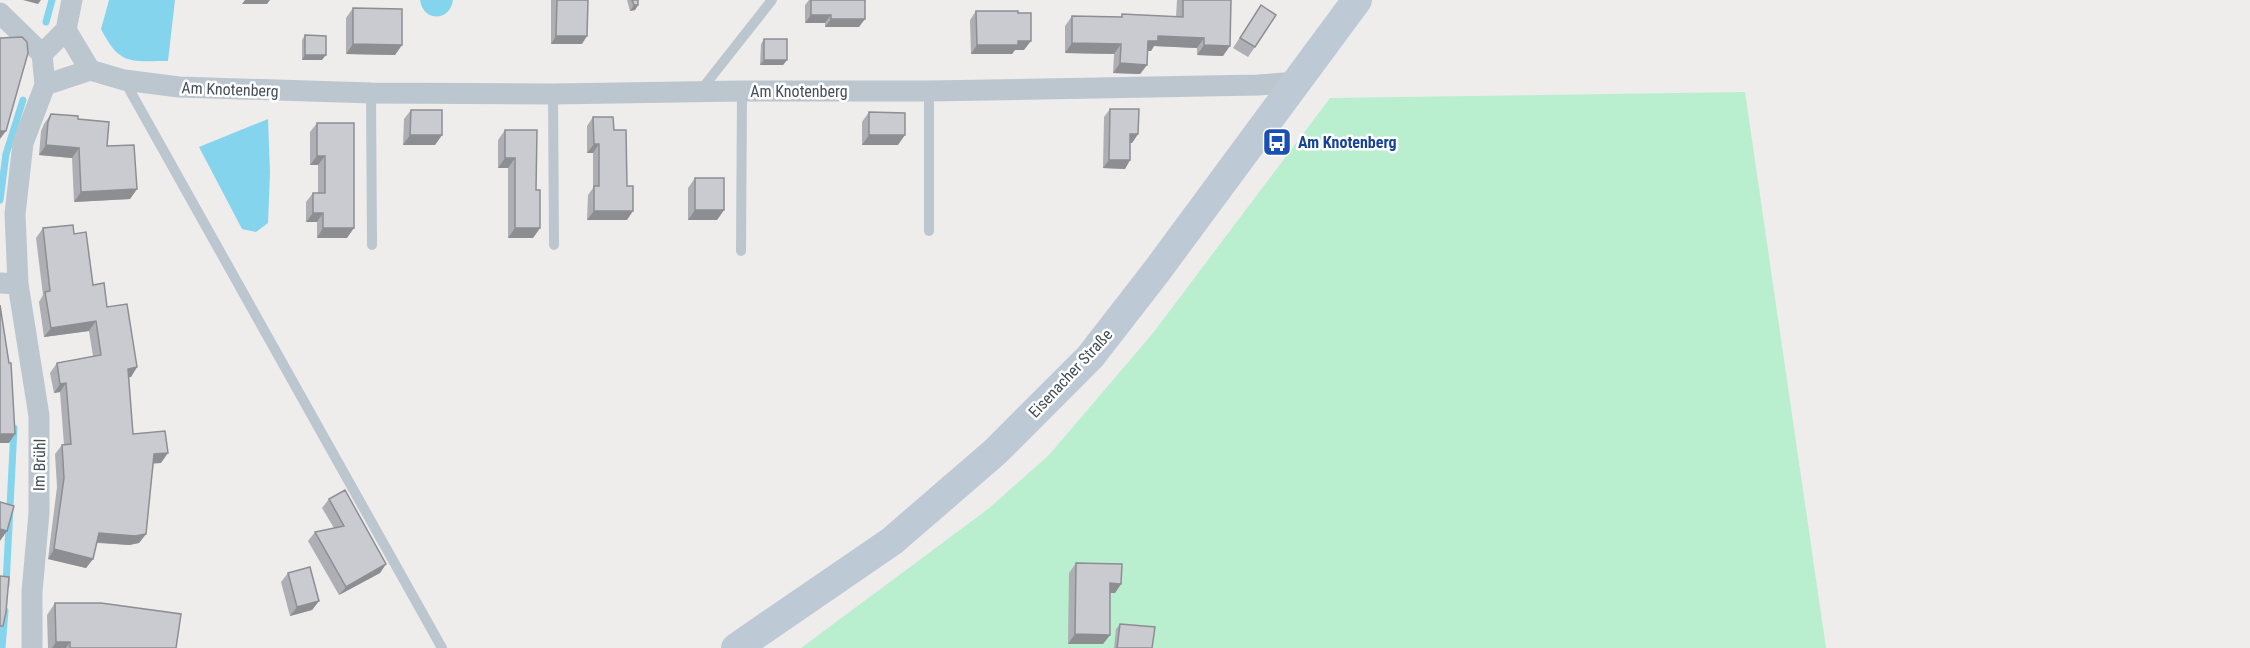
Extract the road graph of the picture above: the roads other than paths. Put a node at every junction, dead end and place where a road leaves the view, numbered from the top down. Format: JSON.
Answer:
{"nodes":[{"id":1,"x":72,"y":0,"type":"edge"},
{"id":2,"x":772,"y":0,"type":"edge"},
{"id":3,"x":1357,"y":0,"type":"edge"},
{"id":4,"x":0,"y":13,"type":"edge"},
{"id":5,"x":66,"y":30,"type":"junction"},
{"id":6,"x":42,"y":54,"type":"junction"},
{"id":7,"x":90,"y":70,"type":"junction"},
{"id":8,"x":124,"y":80,"type":"junction"},
{"id":9,"x":1298,"y":82,"type":"junction"},
{"id":10,"x":45,"y":85,"type":"junction"},
{"id":11,"x":742,"y":91,"type":"junction"},
{"id":12,"x":929,"y":91,"type":"junction"},
{"id":13,"x":371,"y":93,"type":"junction"},
{"id":14,"x":699,"y":93,"type":"junction"},
{"id":15,"x":553,"y":94,"type":"junction"},
{"id":16,"x":929,"y":231,"type":"dead end"},
{"id":17,"x":372,"y":245,"type":"dead end"},
{"id":18,"x":554,"y":245,"type":"dead end"},
{"id":19,"x":741,"y":251,"type":"dead end"},
{"id":20,"x":9,"y":283,"type":"edge"},
{"id":21,"x":32,"y":648,"type":"edge"},
{"id":22,"x":442,"y":648,"type":"edge"},
{"id":23,"x":736,"y":648,"type":"edge"}],
"edges":[{"from":1,"to":5,"type":"street"},
{"from":2,"to":14,"type":"lane"},
{"from":3,"to":9,"type":"main road","name":"Eisenacher Straße"},
{"from":4,"to":6,"type":"street"},
{"from":5,"to":6,"type":"street"},
{"from":5,"to":7,"type":"street"},
{"from":6,"to":10,"type":"street","name":"Im Brühl"},
{"from":7,"to":8,"type":"street","name":"Am Knotenberg"},
{"from":7,"to":10,"type":"street"},
{"from":8,"to":13,"type":"street","name":"Am Knotenberg"},
{"from":8,"to":22,"type":"lane"},
{"from":9,"to":12,"type":"street","name":"Am Knotenberg"},
{"from":9,"to":23,"type":"main road","name":"Eisenacher Straße"},
{"from":10,"to":20,"type":"street","name":"Im Brühl"},
{"from":11,"to":12,"type":"street","name":"Am Knotenberg"},
{"from":11,"to":14,"type":"street","name":"Am Knotenberg"},
{"from":11,"to":19,"type":"lane","name":"Am Knotenberg"},
{"from":12,"to":16,"type":"lane"},
{"from":13,"to":15,"type":"street","name":"Am Knotenberg"},
{"from":13,"to":17,"type":"lane"},
{"from":14,"to":15,"type":"street","name":"Am Knotenberg"},
{"from":15,"to":18,"type":"lane"},
{"from":20,"to":21,"type":"street","name":"Im Brühl"}]}
